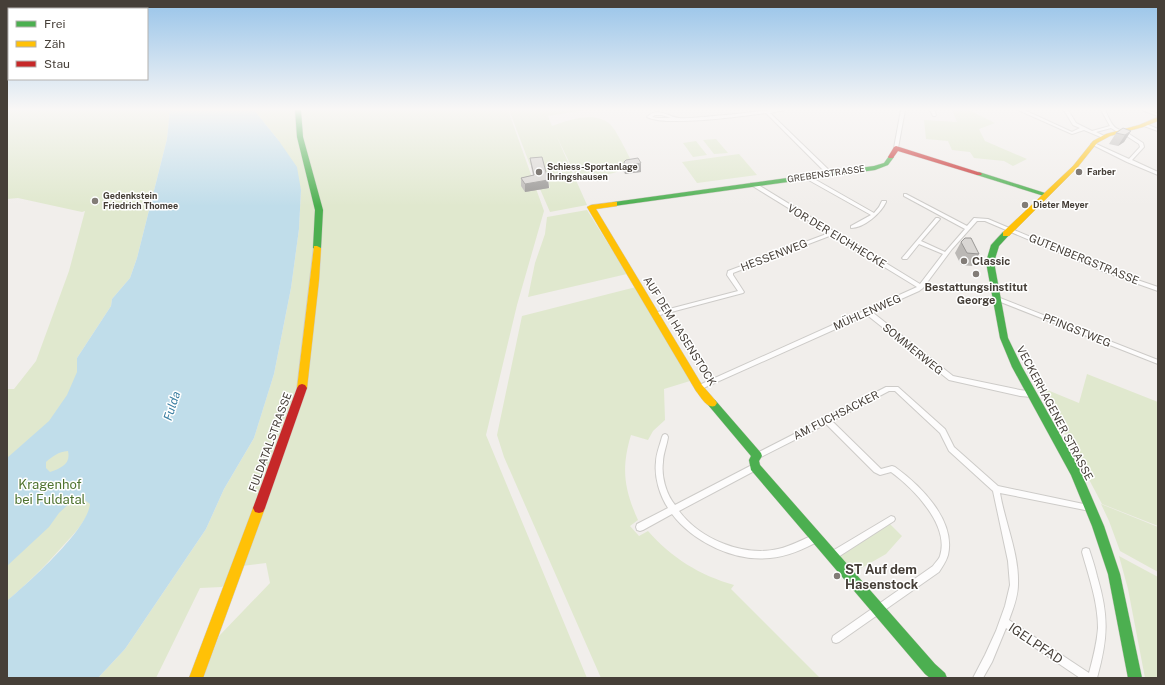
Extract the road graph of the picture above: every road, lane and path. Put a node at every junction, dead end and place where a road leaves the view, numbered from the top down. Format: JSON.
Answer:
{"nodes":[{"id":1,"x":301,"y":142,"type":"edge"},
{"id":2,"x":797,"y":142,"type":"edge"},
{"id":3,"x":897,"y":142,"type":"edge"},
{"id":4,"x":1095,"y":142,"type":"edge"},
{"id":5,"x":1139,"y":142,"type":"edge"},
{"id":6,"x":1092,"y":144,"type":"junction"},
{"id":7,"x":896,"y":148,"type":"junction"},
{"id":8,"x":1130,"y":161,"type":"junction"},
{"id":9,"x":830,"y":174,"type":"junction"},
{"id":10,"x":1158,"y":174,"type":"edge"},
{"id":11,"x":807,"y":177,"type":"junction"},
{"id":12,"x":753,"y":184,"type":"junction"},
{"id":13,"x":1046,"y":194,"type":"junction"},
{"id":14,"x":906,"y":195,"type":"dead end"},
{"id":15,"x":884,"y":202,"type":"dead end"},
{"id":16,"x":591,"y":207,"type":"joint"},
{"id":17,"x":874,"y":216,"type":"junction"},
{"id":18,"x":938,"y":219,"type":"dead end"},
{"id":19,"x":853,"y":227,"type":"dead end"},
{"id":20,"x":967,"y":228,"type":"junction"},
{"id":21,"x":1010,"y":229,"type":"junction"},
{"id":22,"x":832,"y":233,"type":"junction"},
{"id":23,"x":918,"y":242,"type":"junction"},
{"id":24,"x":946,"y":254,"type":"junction"},
{"id":25,"x":905,"y":258,"type":"dead end"},
{"id":26,"x":921,"y":287,"type":"junction"},
{"id":27,"x":1158,"y":289,"type":"edge"},
{"id":28,"x":995,"y":298,"type":"junction"},
{"id":29,"x":868,"y":312,"type":"junction"},
{"id":30,"x":656,"y":314,"type":"junction"},
{"id":31,"x":1158,"y":362,"type":"edge"},
{"id":32,"x":700,"y":388,"type":"junction"},
{"id":33,"x":1032,"y":394,"type":"junction"},
{"id":34,"x":827,"y":420,"type":"junction"},
{"id":35,"x":665,"y":437,"type":"dead end"},
{"id":36,"x":757,"y":456,"type":"junction"},
{"id":37,"x":756,"y":467,"type":"junction"},
{"id":38,"x":996,"y":489,"type":"junction"},
{"id":39,"x":1091,"y":508,"type":"junction"},
{"id":40,"x":674,"y":509,"type":"junction"},
{"id":41,"x":891,"y":519,"type":"dead end"},
{"id":42,"x":640,"y":527,"type":"dead end"},
{"id":43,"x":816,"y":538,"type":"junction"},
{"id":44,"x":1086,"y":552,"type":"dead end"},
{"id":45,"x":832,"y":556,"type":"junction"},
{"id":46,"x":877,"y":608,"type":"junction"},
{"id":47,"x":1004,"y":622,"type":"junction"},
{"id":48,"x":836,"y":639,"type":"dead end"},
{"id":49,"x":196,"y":678,"type":"edge"},
{"id":50,"x":940,"y":678,"type":"edge"},
{"id":51,"x":978,"y":678,"type":"edge"},
{"id":52,"x":1088,"y":678,"type":"edge"},
{"id":53,"x":1092,"y":678,"type":"edge"},
{"id":54,"x":1134,"y":678,"type":"edge"}],
"edges":[{"from":1,"to":49,"type":"street","name":"FULDATALSTRASSE"},
{"from":2,"to":9,"type":"street"},
{"from":3,"to":7,"type":"street"},
{"from":4,"to":6,"type":"street","name":"VECKERHAGENER STRASSE"},
{"from":5,"to":8,"type":"street"},
{"from":6,"to":8,"type":"street"},
{"from":6,"to":13,"type":"street","name":"VECKERHAGENER STRASSE"},
{"from":7,"to":9,"type":"street","name":"GREBENSTRASSE"},
{"from":7,"to":13,"type":"street"},
{"from":8,"to":10,"type":"street"},
{"from":9,"to":11,"type":"street","name":"GREBENSTRASSE"},
{"from":11,"to":12,"type":"street","name":"GREBENSTRASSE"},
{"from":11,"to":17,"type":"street"},
{"from":12,"to":16,"type":"street","name":"GREBENSTRASSE"},
{"from":12,"to":22,"type":"street","name":"VOR DER EICHHECKE"},
{"from":13,"to":21,"type":"street","name":"VECKERHAGENER STRASSE"},
{"from":14,"to":20,"type":"street"},
{"from":15,"to":17,"type":"street"},
{"from":16,"to":30,"type":"street","name":"AUF DEM HASENSTOCK"},
{"from":17,"to":19,"type":"street"},
{"from":18,"to":23,"type":"street"},
{"from":20,"to":21,"type":"street","name":"MÜHLENWEG"},
{"from":20,"to":24,"type":"street","name":"MÜHLENWEG"},
{"from":21,"to":27,"type":"street","name":"GUTENBERGSTRASSE"},
{"from":21,"to":28,"type":"street","name":"VECKERHAGENER STRASSE"},
{"from":22,"to":26,"type":"street","name":"VOR DER EICHHECKE"},
{"from":22,"to":30,"type":"street","name":"HESSENWEG"},
{"from":23,"to":24,"type":"street"},
{"from":23,"to":25,"type":"street"},
{"from":24,"to":26,"type":"street","name":"MÜHLENWEG"},
{"from":26,"to":29,"type":"street","name":"MÜHLENWEG"},
{"from":28,"to":31,"type":"street","name":"PFINGSTWEG"},
{"from":28,"to":33,"type":"street","name":"VECKERHAGENER STRASSE"},
{"from":29,"to":32,"type":"street","name":"MÜHLENWEG"},
{"from":29,"to":33,"type":"street","name":"SOMMERWEG"},
{"from":30,"to":32,"type":"street","name":"AUF DEM HASENSTOCK"},
{"from":32,"to":36,"type":"street","name":"AUF DEM HASENSTOCK"},
{"from":33,"to":39,"type":"street","name":"VECKERHAGENER STRASSE"},
{"from":34,"to":36,"type":"street","name":"AM FUCHSACKER"},
{"from":34,"to":38,"type":"street","name":"AM FUCHSACKER"},
{"from":34,"to":46,"type":"street"},
{"from":35,"to":40,"type":"street"},
{"from":36,"to":37,"type":"street"},
{"from":37,"to":40,"type":"street"},
{"from":37,"to":43,"type":"street"},
{"from":38,"to":39,"type":"street"},
{"from":38,"to":47,"type":"street"},
{"from":39,"to":54,"type":"street","name":"VECKERHAGENER STRASSE"},
{"from":40,"to":42,"type":"street"},
{"from":40,"to":43,"type":"street"},
{"from":41,"to":45,"type":"street"},
{"from":43,"to":45,"type":"street"},
{"from":44,"to":53,"type":"street"},
{"from":45,"to":46,"type":"street"},
{"from":46,"to":48,"type":"street"},
{"from":46,"to":50,"type":"street"},
{"from":47,"to":51,"type":"street"},
{"from":47,"to":52,"type":"street","name":"IGELPFAD"}]}
